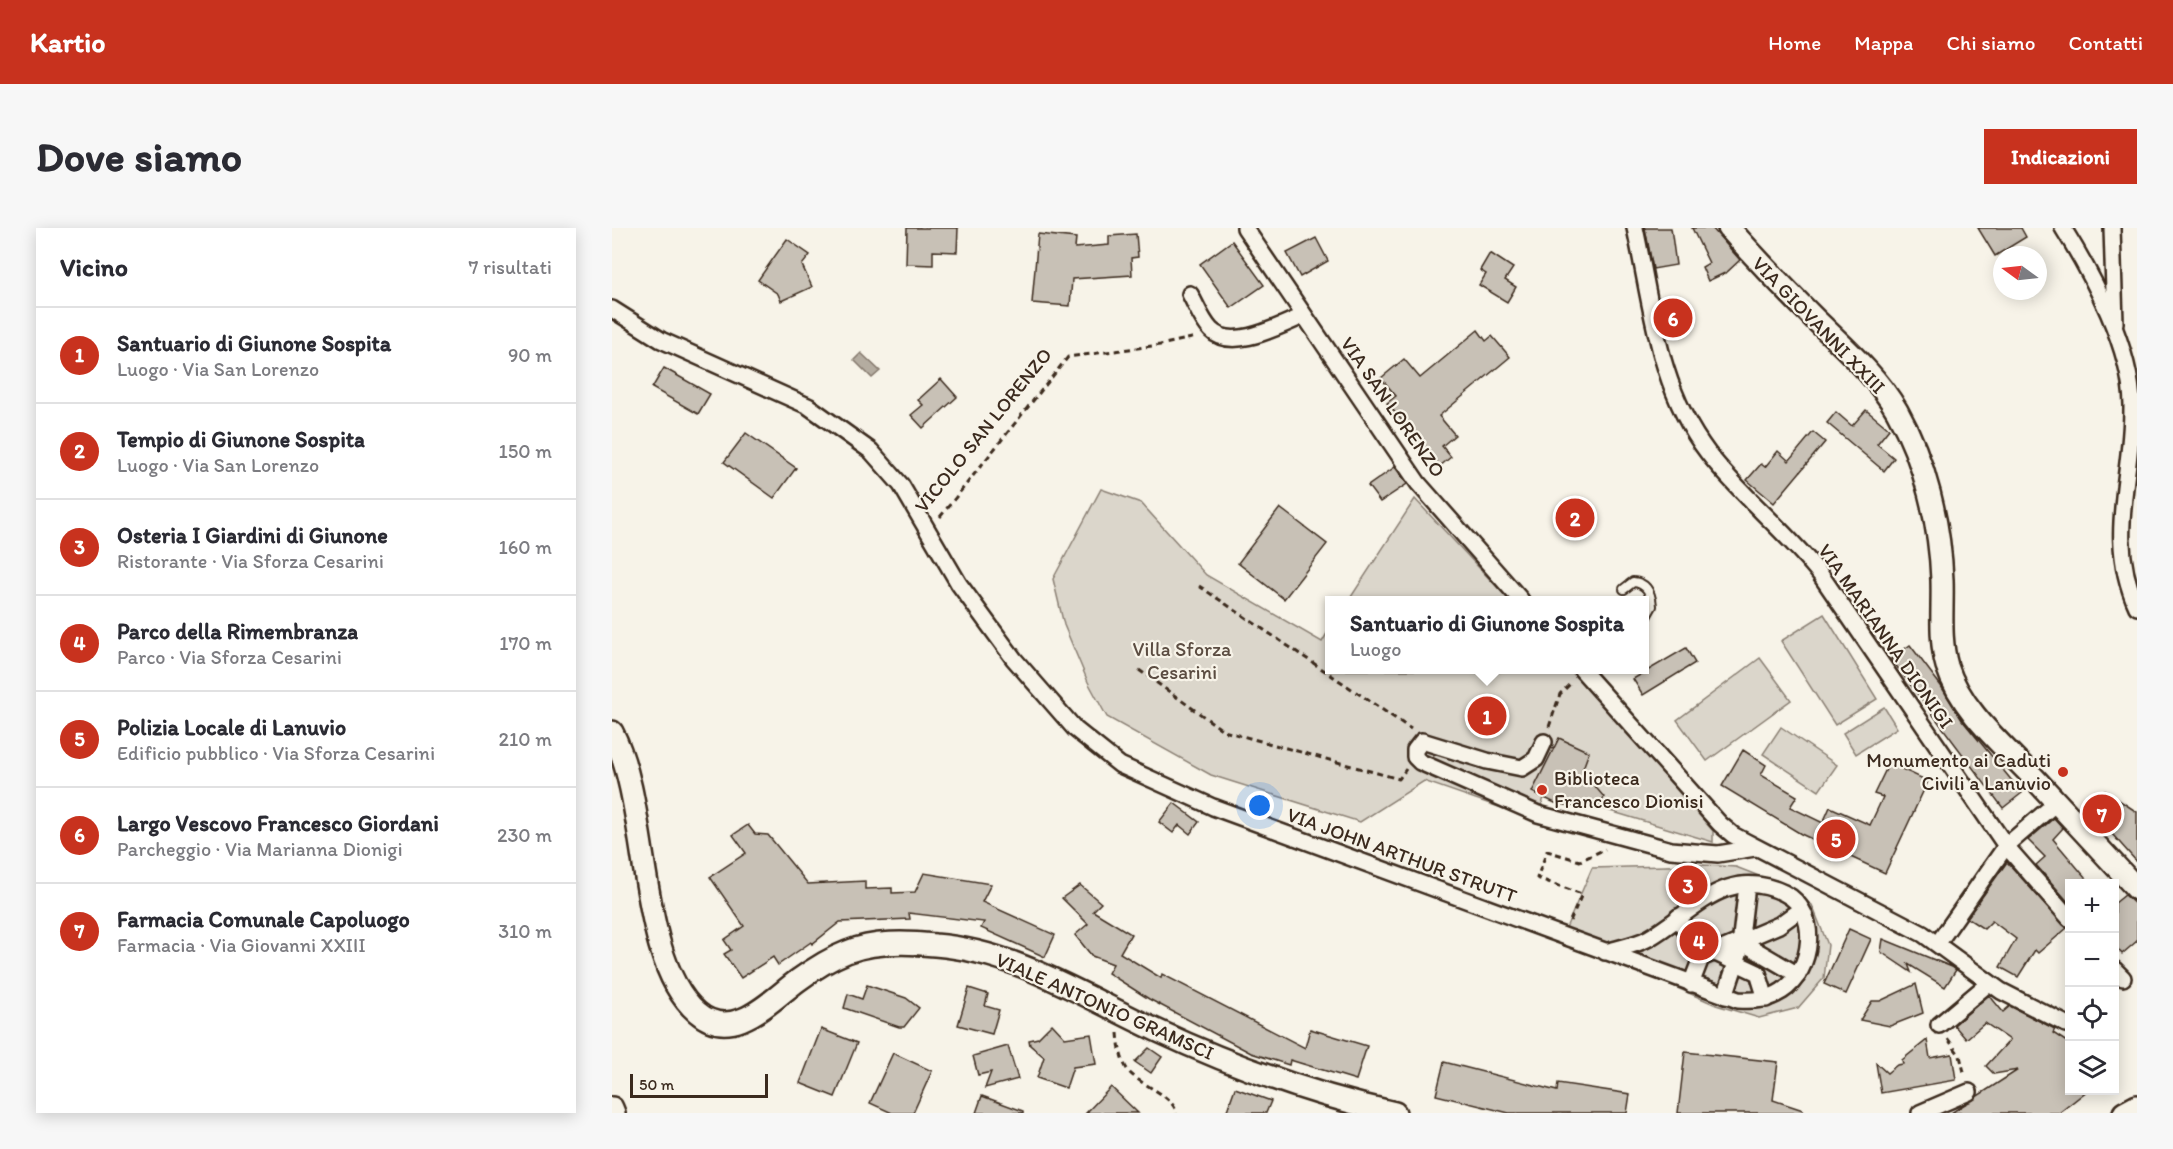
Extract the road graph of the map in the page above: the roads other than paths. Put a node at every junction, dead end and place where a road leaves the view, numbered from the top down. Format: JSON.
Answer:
{"nodes":[{"id":1,"x":1245,"y":228,"type":"edge"},
{"id":2,"x":1635,"y":228,"type":"edge"},
{"id":3,"x":1729,"y":228,"type":"edge"},
{"id":4,"x":2063,"y":228,"type":"edge"},
{"id":5,"x":2112,"y":228,"type":"edge"},
{"id":6,"x":1190,"y":294,"type":"dead end"},
{"id":7,"x":612,"y":309,"type":"edge"},
{"id":8,"x":1303,"y":316,"type":"junction"},
{"id":9,"x":2116,"y":335,"type":"junction"},
{"id":10,"x":1624,"y":589,"type":"dead end"},
{"id":11,"x":1517,"y":596,"type":"edge"},
{"id":12,"x":2137,"y":607,"type":"edge"},
{"id":13,"x":1649,"y":611,"type":"edge"},
{"id":14,"x":1587,"y":674,"type":"edge"},
{"id":15,"x":612,"y":732,"type":"edge"},
{"id":16,"x":1544,"y":742,"type":"road end"},
{"id":17,"x":2057,"y":802,"type":"junction"},
{"id":18,"x":2006,"y":846,"type":"junction"},
{"id":19,"x":1755,"y":848,"type":"junction"},
{"id":20,"x":1747,"y":885,"type":"junction"},
{"id":21,"x":2137,"y":889,"type":"edge"},
{"id":22,"x":1801,"y":909,"type":"junction"},
{"id":23,"x":2065,"y":913,"type":"edge"},
{"id":24,"x":1678,"y":917,"type":"junction"},
{"id":25,"x":1740,"y":941,"type":"junction"},
{"id":26,"x":1938,"y":943,"type":"junction"},
{"id":27,"x":1605,"y":952,"type":"junction"},
{"id":28,"x":1714,"y":952,"type":"junction"},
{"id":29,"x":1737,"y":963,"type":"junction"},
{"id":30,"x":1798,"y":975,"type":"junction"},
{"id":31,"x":1989,"y":983,"type":"junction"},
{"id":32,"x":1691,"y":984,"type":"junction"},
{"id":33,"x":1725,"y":996,"type":"junction"},
{"id":34,"x":1766,"y":999,"type":"junction"},
{"id":35,"x":2065,"y":1024,"type":"edge"},
{"id":36,"x":1938,"y":1025,"type":"road end"},
{"id":37,"x":1969,"y":1092,"type":"road end"},
{"id":38,"x":2137,"y":1106,"type":"edge"},
{"id":39,"x":612,"y":1108,"type":"edge"},
{"id":40,"x":614,"y":1113,"type":"edge"},
{"id":41,"x":1395,"y":1113,"type":"edge"},
{"id":42,"x":1920,"y":1113,"type":"edge"},
{"id":43,"x":2124,"y":1113,"type":"edge"}],
"edges":[{"from":1,"to":8,"type":"street","name":"VIA SAN LORENZO"},
{"from":2,"to":18,"type":"street","name":"VIA MARIANNA DIONIGI"},
{"from":3,"to":17,"type":"street","name":"VIA GIOVANNI XXIII"},
{"from":4,"to":9,"type":"street"},
{"from":5,"to":9,"type":"street"},
{"from":6,"to":8,"type":"street"},
{"from":7,"to":27,"type":"street","name":"VIA JOHN ARTHUR STRUTT"},
{"from":8,"to":11,"type":"street","name":"VIA SAN LORENZO"},
{"from":9,"to":12,"type":"street"},
{"from":10,"to":13,"type":"lane"},
{"from":14,"to":19,"type":"street"},
{"from":15,"to":41,"type":"street","name":"VIALE ANTONIO GRAMSCI"},
{"from":16,"to":19,"type":"street"},
{"from":17,"to":18,"type":"street"},
{"from":17,"to":21,"type":"street","name":"VIA GIOVANNI XXIII"},
{"from":18,"to":23,"type":"street","name":"VIA MARIANNA DIONIGI"},
{"from":18,"to":26,"type":"street"},
{"from":19,"to":26,"type":"street"},
{"from":20,"to":22,"type":"street"},
{"from":20,"to":24,"type":"street"},
{"from":20,"to":25,"type":"street"},
{"from":22,"to":25,"type":"street"},
{"from":22,"to":30,"type":"street"},
{"from":24,"to":27,"type":"street"},
{"from":24,"to":28,"type":"street"},
{"from":25,"to":28,"type":"street"},
{"from":25,"to":29,"type":"street"},
{"from":25,"to":30,"type":"street"},
{"from":26,"to":31,"type":"street"},
{"from":27,"to":32,"type":"street","name":"VIA JOHN ARTHUR STRUTT"},
{"from":28,"to":29,"type":"street"},
{"from":28,"to":32,"type":"street"},
{"from":29,"to":33,"type":"street"},
{"from":29,"to":34,"type":"street"},
{"from":30,"to":34,"type":"street"},
{"from":31,"to":35,"type":"street"},
{"from":31,"to":36,"type":"street"},
{"from":32,"to":33,"type":"street","name":"VIA JOHN ARTHUR STRUTT"},
{"from":33,"to":34,"type":"street","name":"VIA JOHN ARTHUR STRUTT"},
{"from":37,"to":42,"type":"street"},
{"from":38,"to":43,"type":"street"},
{"from":39,"to":40,"type":"street"}]}
